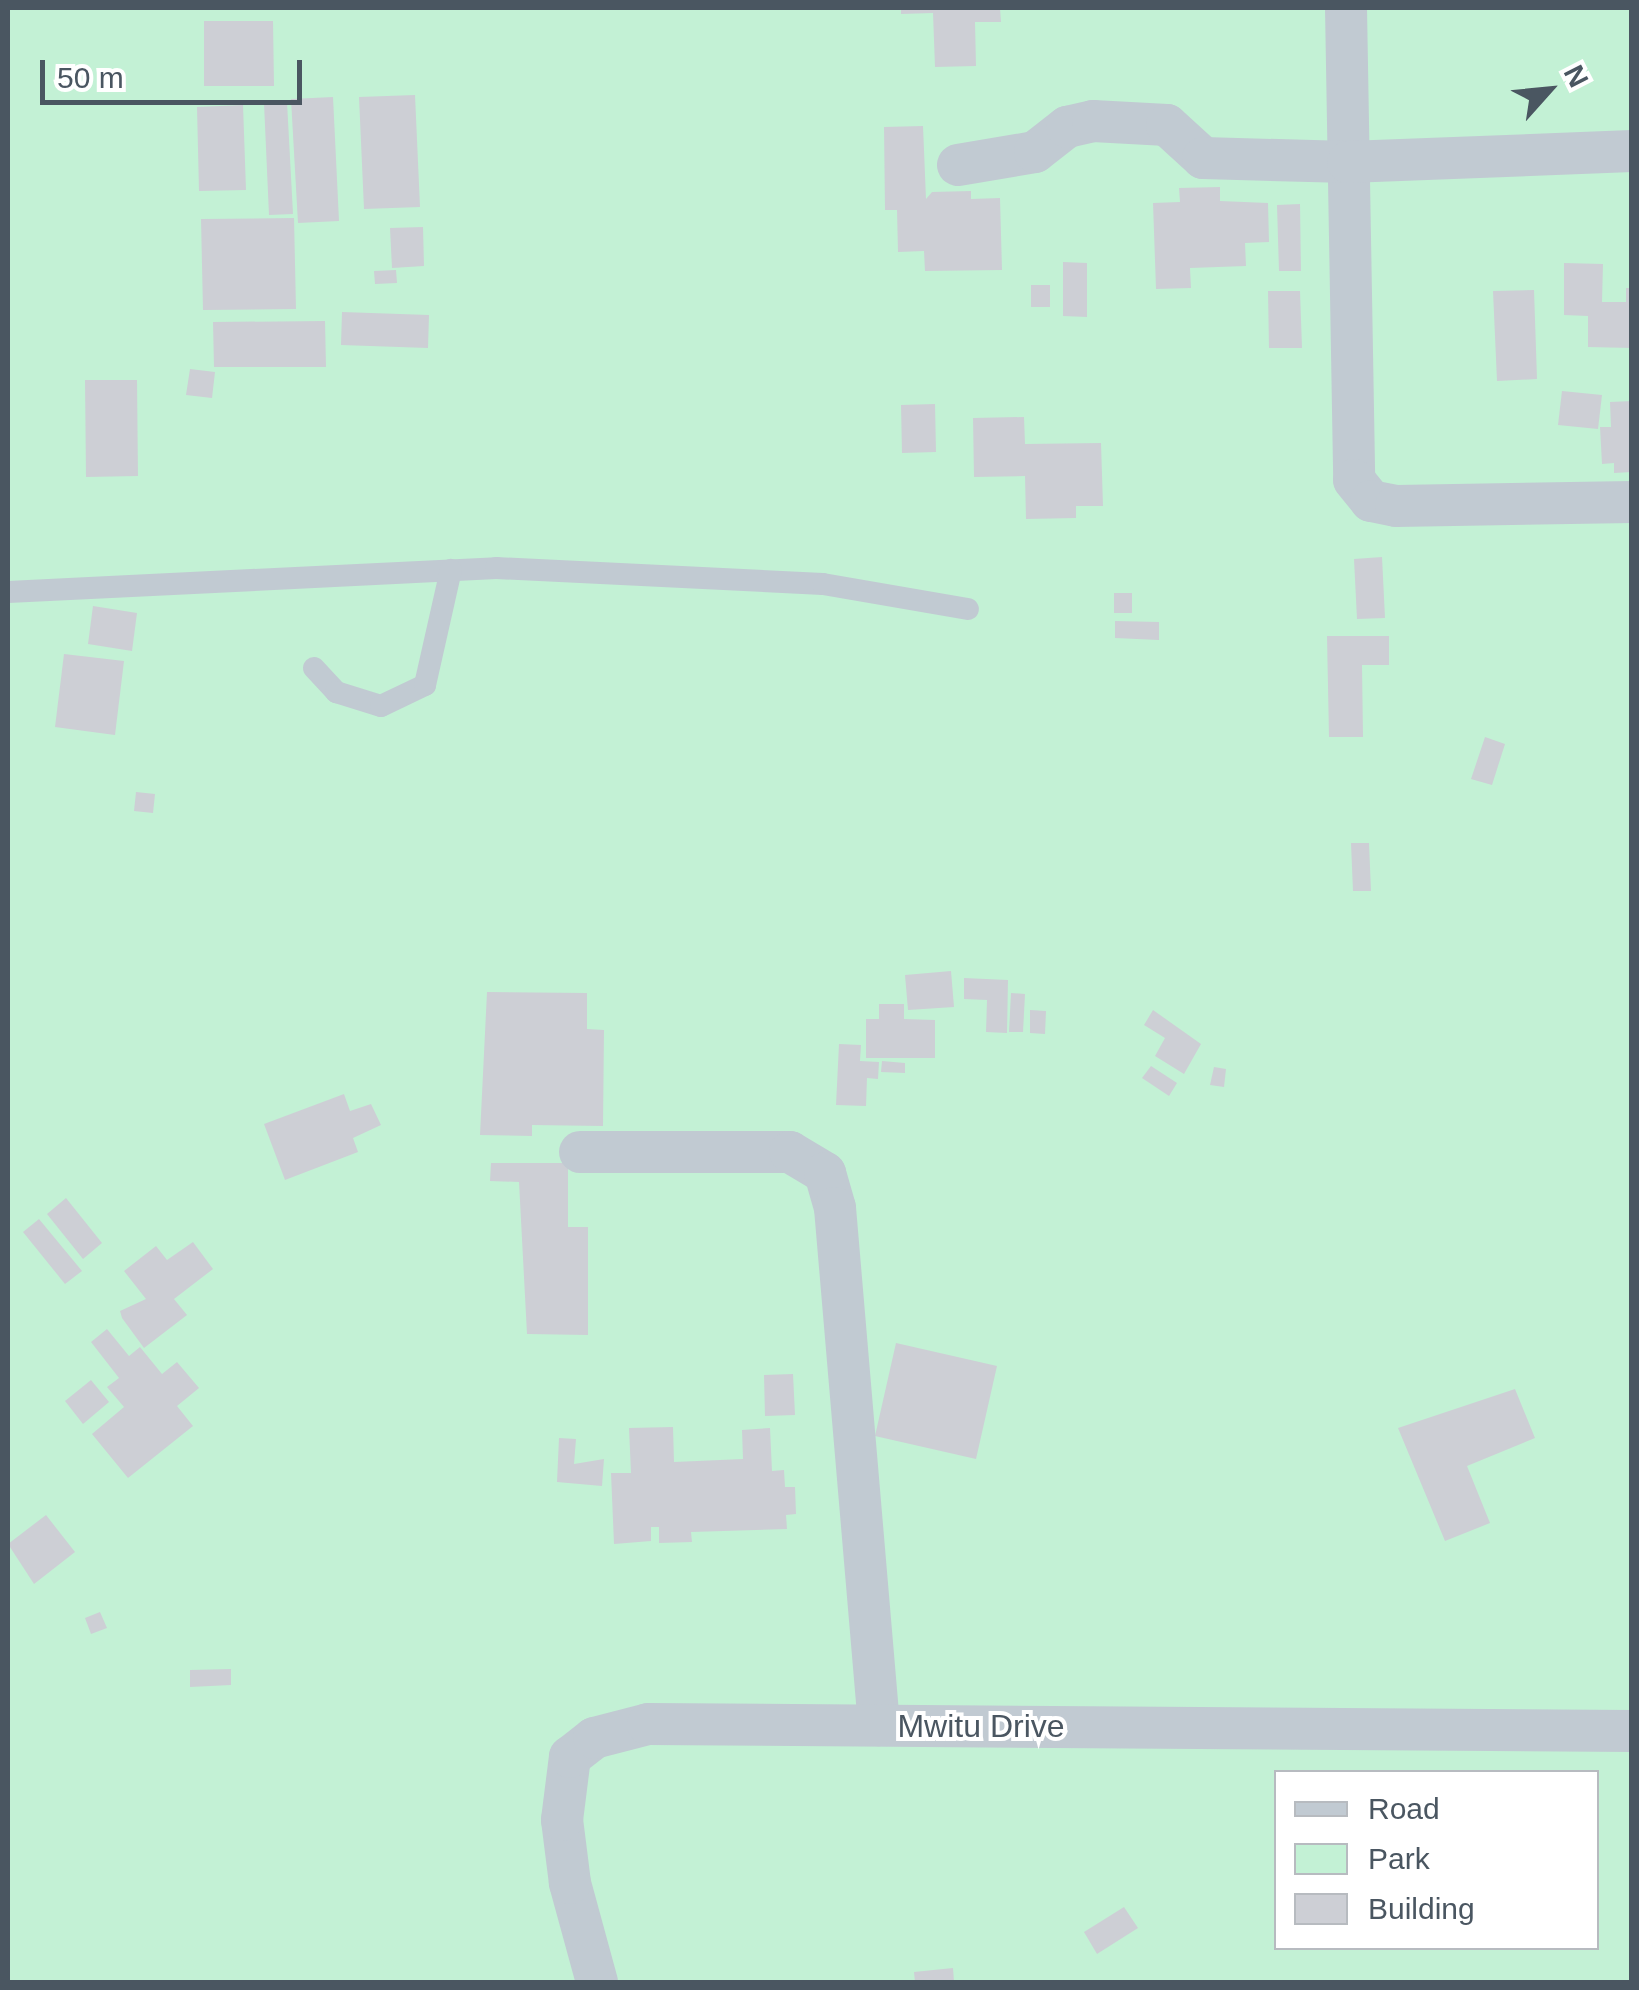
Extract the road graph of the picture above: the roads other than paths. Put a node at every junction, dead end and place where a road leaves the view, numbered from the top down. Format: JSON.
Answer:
{"nodes":[{"id":1,"x":1346,"y":8,"type":"edge"},
{"id":2,"x":1632,"y":151,"type":"edge"},
{"id":3,"x":1348,"y":162,"type":"junction"},
{"id":4,"x":958,"y":166,"type":"dead end"},
{"id":5,"x":1632,"y":502,"type":"edge"},
{"id":6,"x":451,"y":570,"type":"junction"},
{"id":7,"x":8,"y":592,"type":"edge"},
{"id":8,"x":968,"y":610,"type":"dead end"},
{"id":9,"x":314,"y":668,"type":"dead end"},
{"id":10,"x":580,"y":1152,"type":"dead end"},
{"id":11,"x":879,"y":1725,"type":"junction"},
{"id":12,"x":1632,"y":1731,"type":"edge"},
{"id":13,"x":597,"y":1982,"type":"edge"}],
"edges":[{"from":1,"to":3,"type":"street"},
{"from":2,"to":3,"type":"street"},
{"from":3,"to":4,"type":"street"},
{"from":3,"to":5,"type":"street"},
{"from":6,"to":7,"type":"lane"},
{"from":6,"to":8,"type":"lane"},
{"from":6,"to":9,"type":"lane"},
{"from":10,"to":11,"type":"street"},
{"from":11,"to":12,"type":"street","name":"Mwitu Drive"},
{"from":11,"to":13,"type":"street","name":"Mwitu Drive"}]}
